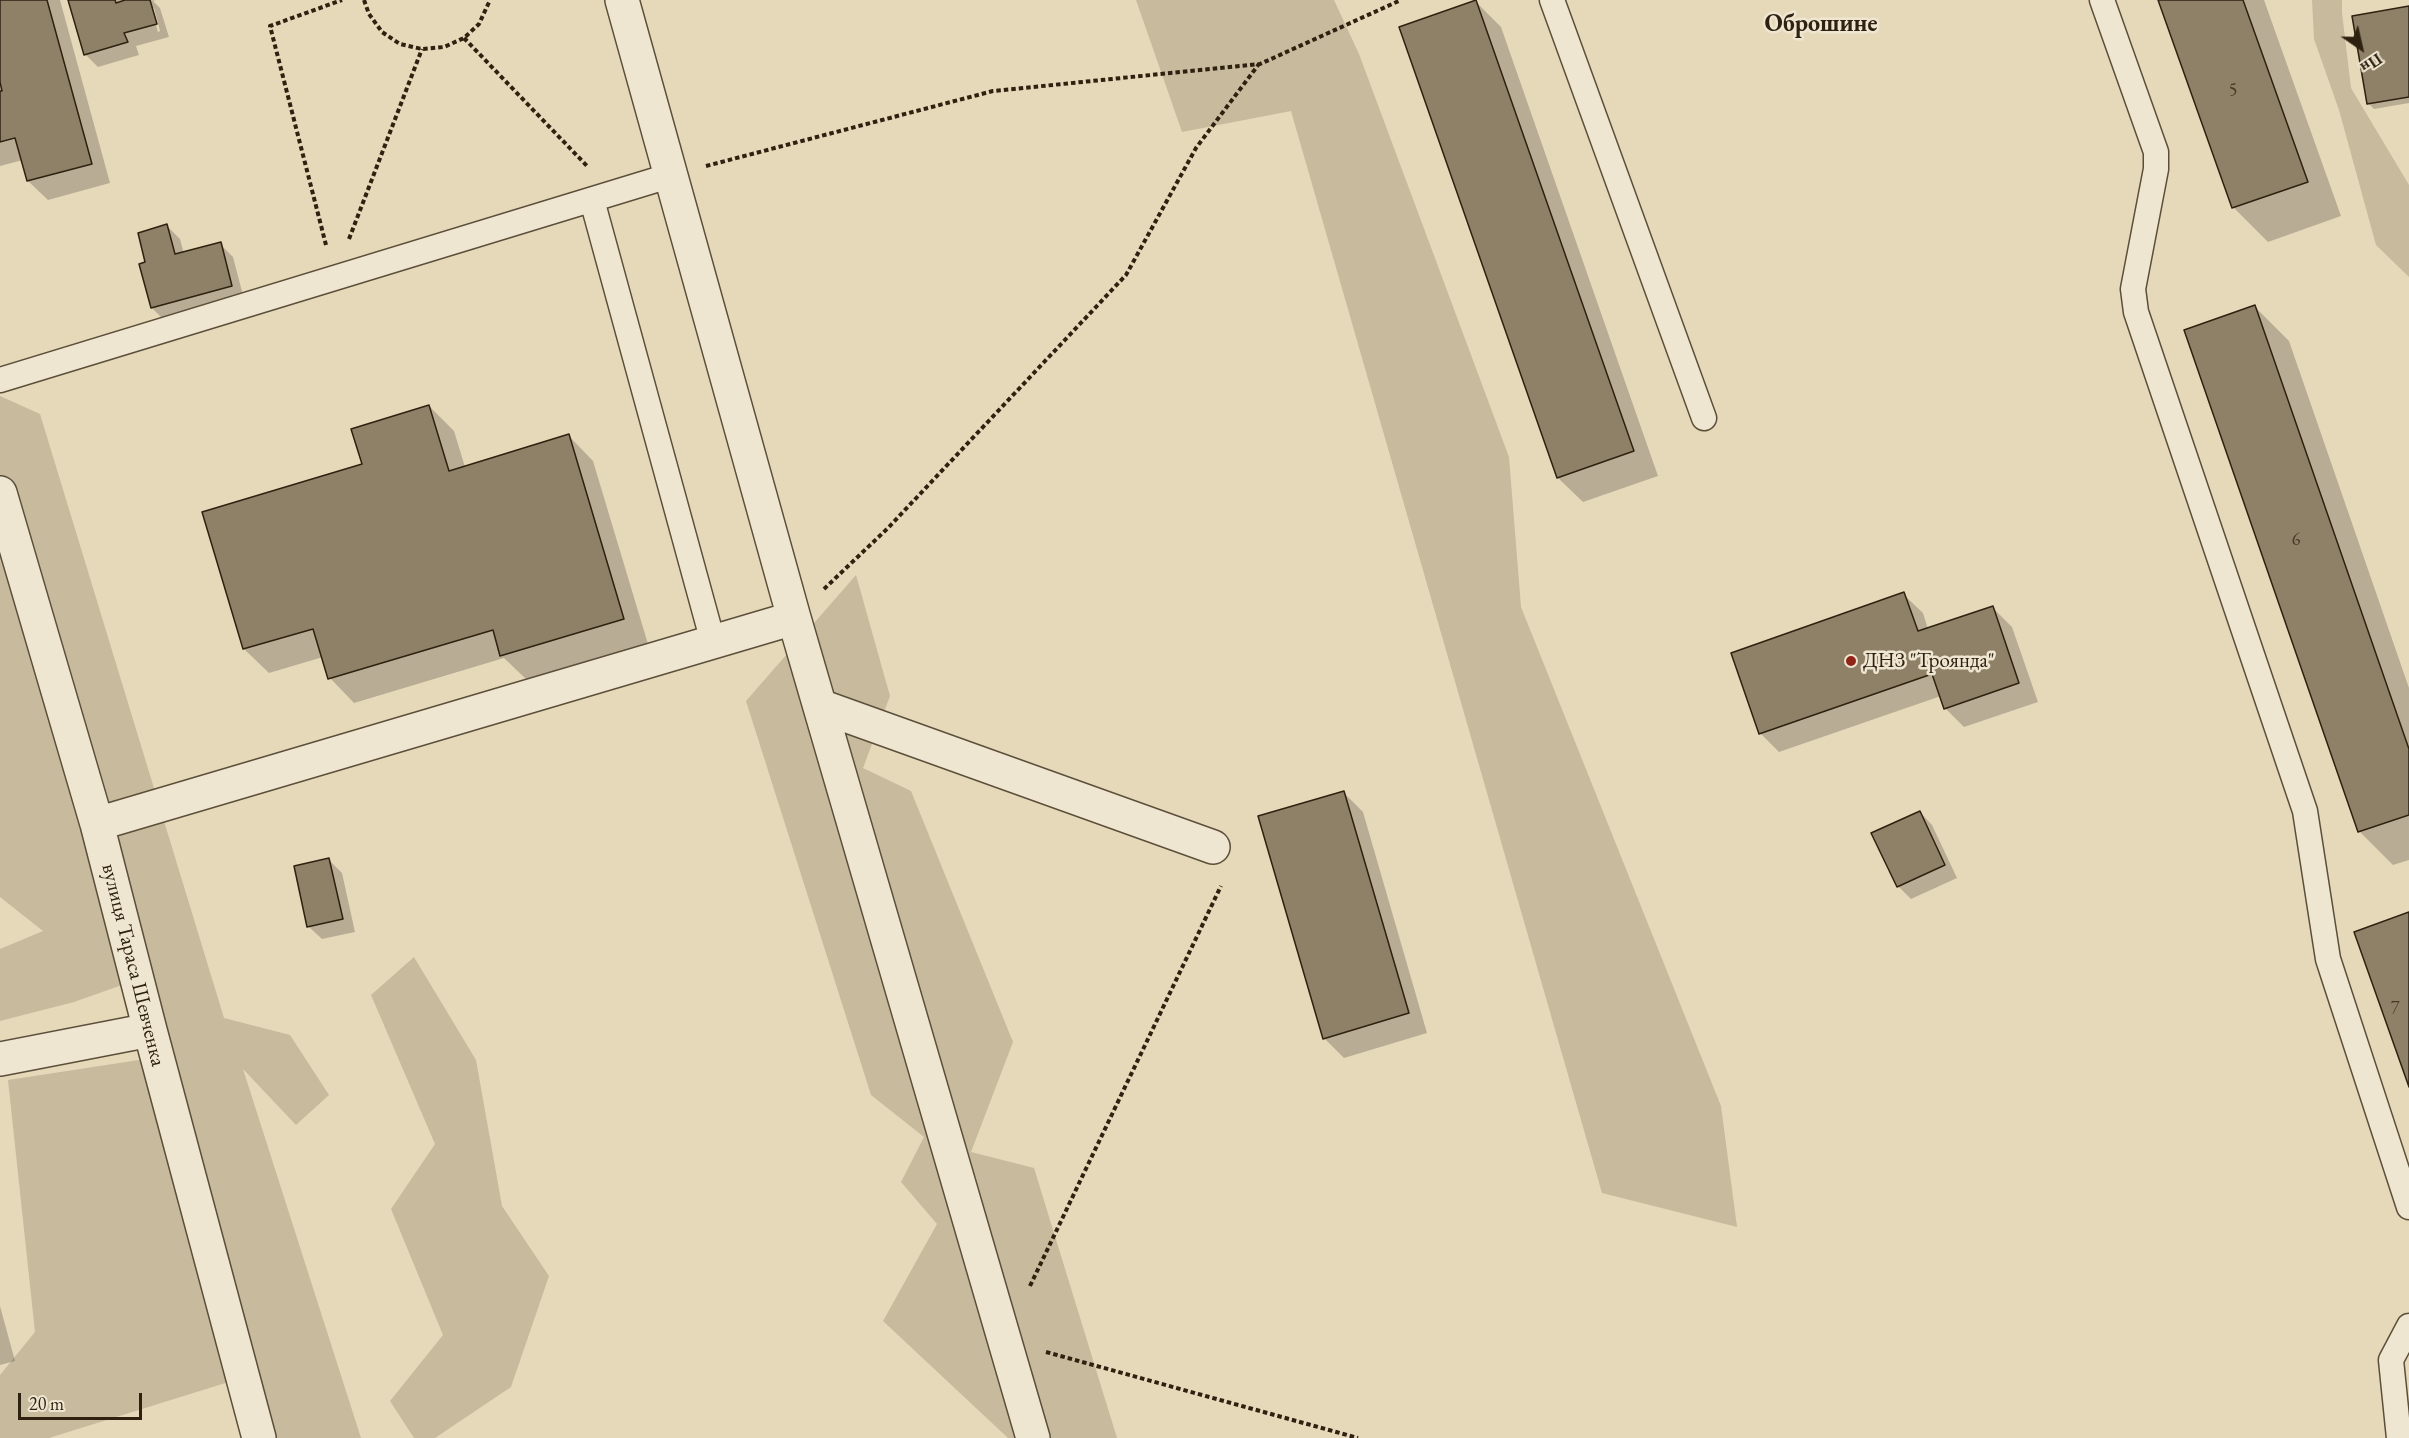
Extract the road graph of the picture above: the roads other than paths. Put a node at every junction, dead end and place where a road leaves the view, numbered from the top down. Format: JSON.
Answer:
{"nodes":[{"id":1,"x":622,"y":0,"type":"edge"},
{"id":2,"x":1552,"y":0,"type":"edge"},
{"id":3,"x":2102,"y":0,"type":"edge"},
{"id":4,"x":672,"y":176,"type":"junction"},
{"id":5,"x":603,"y":196,"type":"junction"},
{"id":6,"x":0,"y":380,"type":"edge"},
{"id":7,"x":1704,"y":418,"type":"dead end"},
{"id":8,"x":0,"y":494,"type":"edge"},
{"id":9,"x":794,"y":618,"type":"junction"},
{"id":10,"x":713,"y":642,"type":"junction"},
{"id":11,"x":820,"y":706,"type":"junction"},
{"id":12,"x":97,"y":824,"type":"junction"},
{"id":13,"x":1213,"y":847,"type":"dead end"},
{"id":14,"x":150,"y":1030,"type":"junction"},
{"id":15,"x":0,"y":1059,"type":"edge"},
{"id":16,"x":2409,"y":1207,"type":"edge"},
{"id":17,"x":2409,"y":1326,"type":"edge"},
{"id":18,"x":259,"y":1438,"type":"edge"},
{"id":19,"x":1033,"y":1438,"type":"edge"},
{"id":20,"x":2399,"y":1438,"type":"edge"}],
"edges":[{"from":1,"to":4,"type":"street"},
{"from":2,"to":7,"type":"lane"},
{"from":3,"to":16,"type":"lane"},
{"from":4,"to":5,"type":"lane"},
{"from":4,"to":9,"type":"street"},
{"from":5,"to":6,"type":"lane"},
{"from":5,"to":10,"type":"lane"},
{"from":8,"to":12,"type":"street","name":"вулиця Тараса Шевченка"},
{"from":9,"to":10,"type":"street"},
{"from":9,"to":11,"type":"street"},
{"from":10,"to":12,"type":"street"},
{"from":11,"to":13,"type":"street"},
{"from":11,"to":19,"type":"street"},
{"from":12,"to":14,"type":"street","name":"вулиця Тараса Шевченка"},
{"from":14,"to":15,"type":"street"},
{"from":14,"to":18,"type":"street","name":"вулиця Тараса Шевченка"},
{"from":17,"to":20,"type":"lane"}]}
